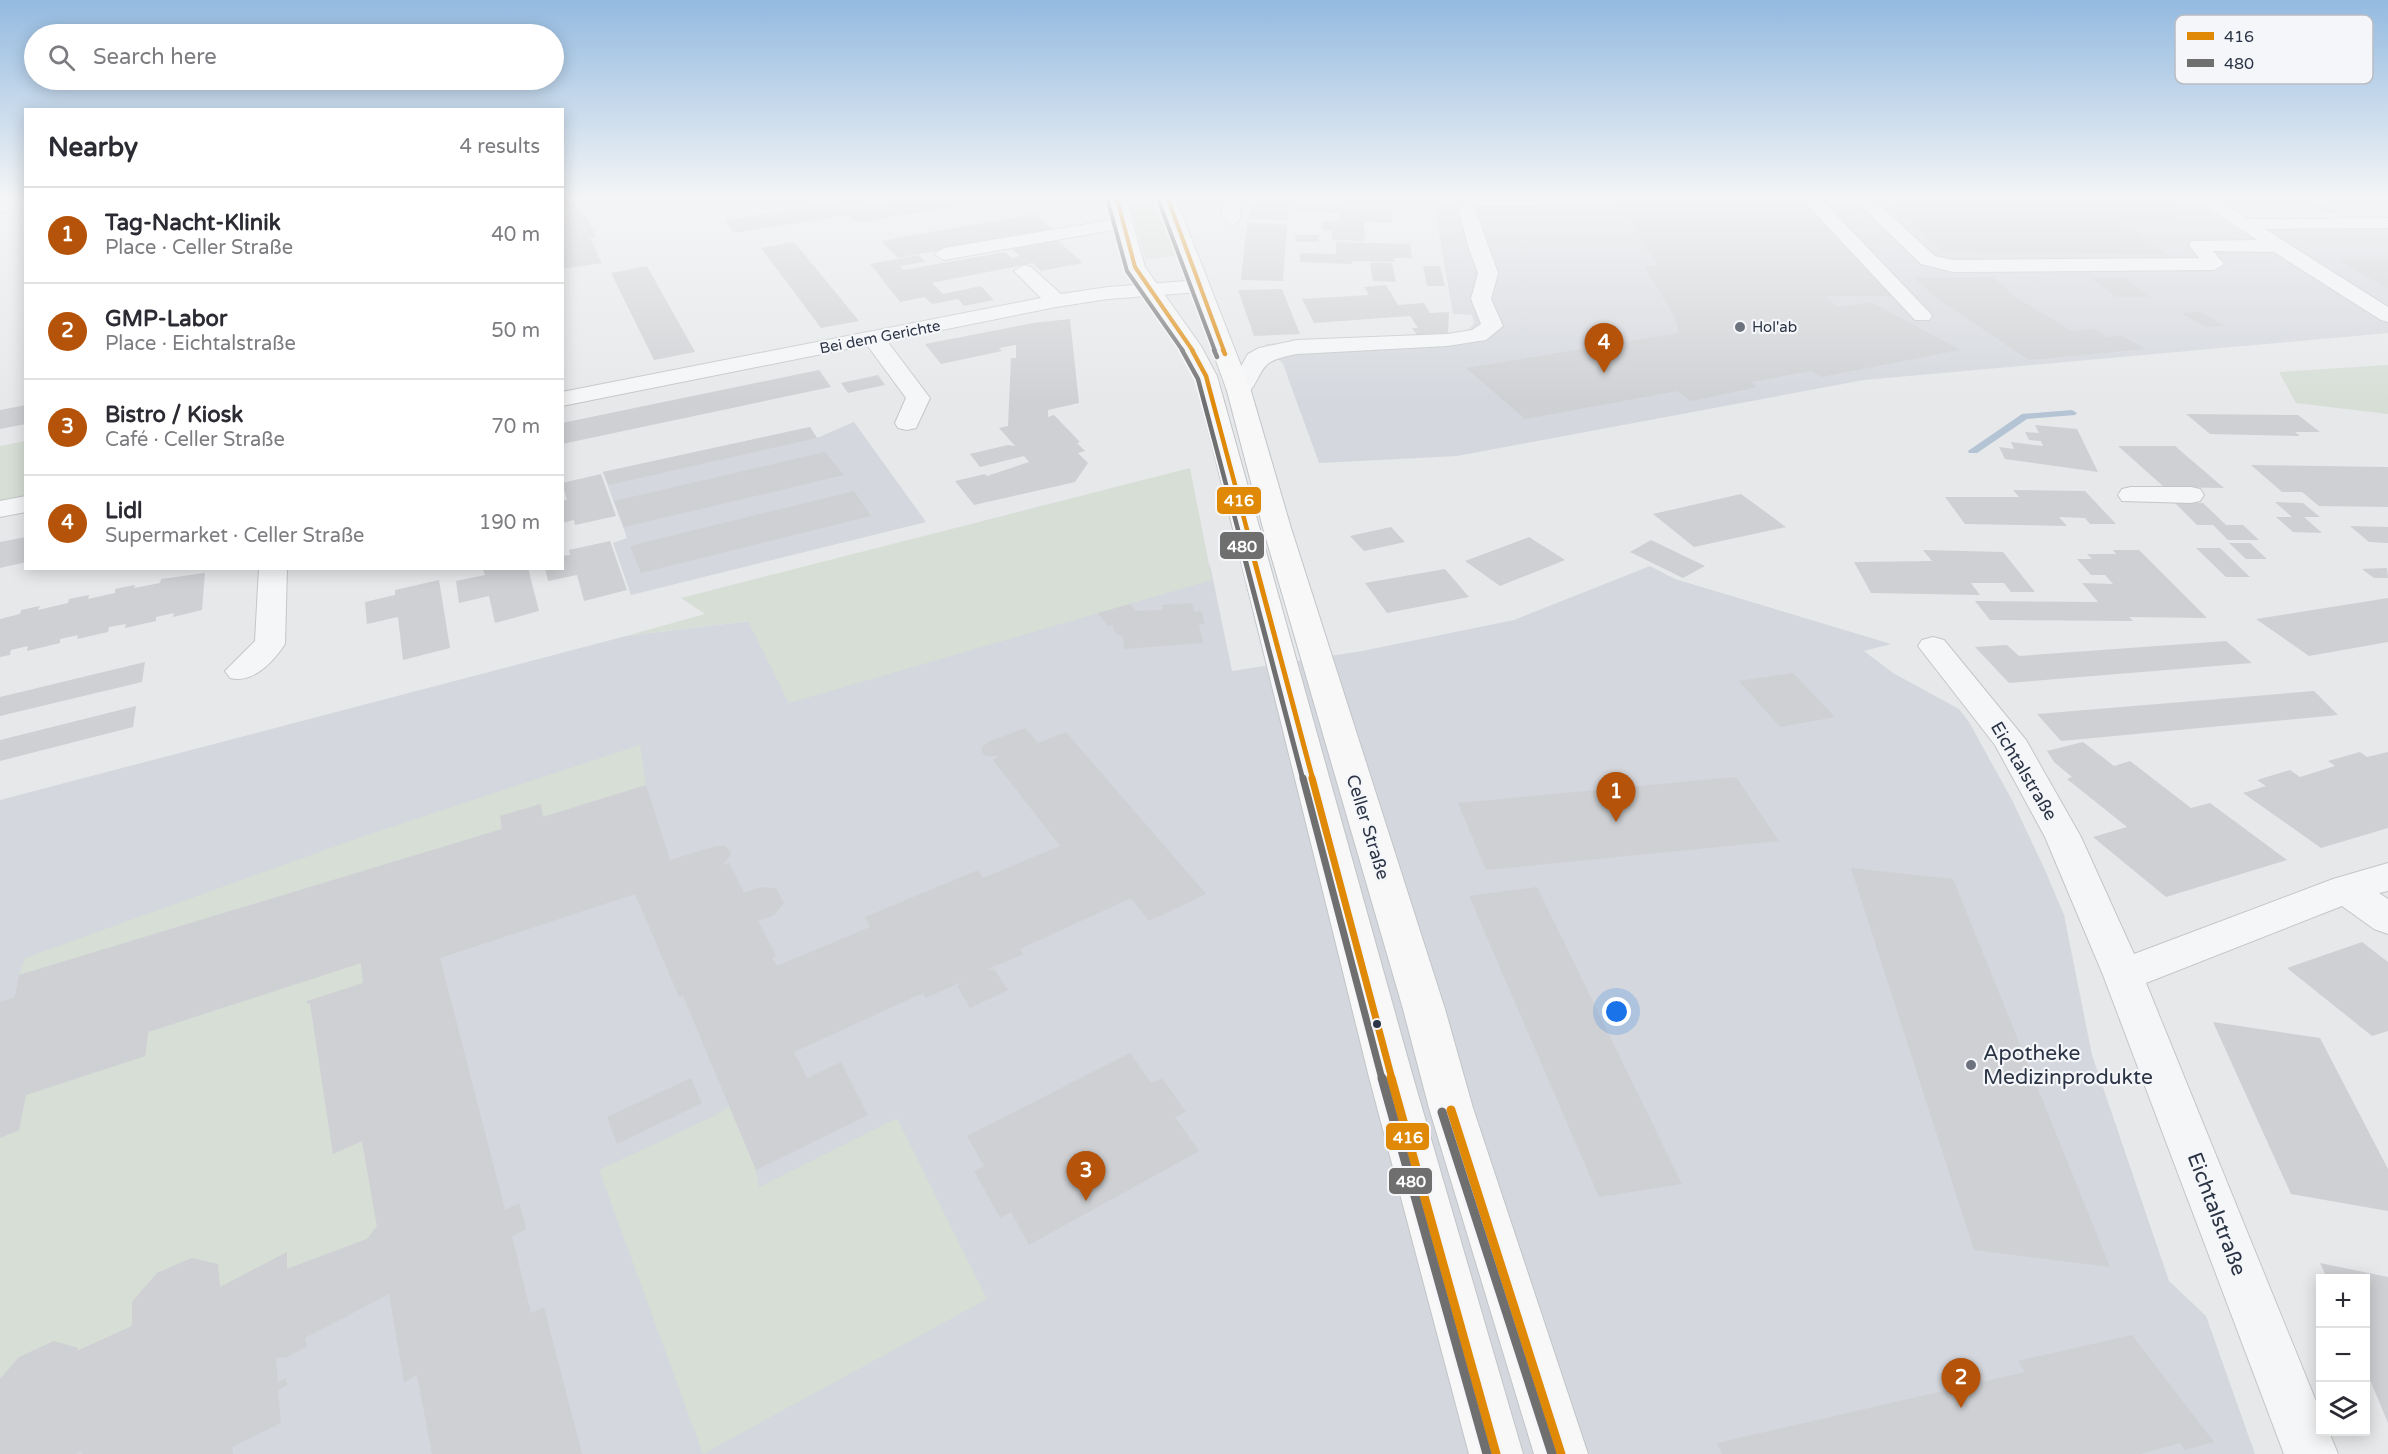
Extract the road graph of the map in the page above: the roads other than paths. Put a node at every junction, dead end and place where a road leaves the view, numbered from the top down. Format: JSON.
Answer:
{"nodes":[{"id":1,"x":1135,"y":267,"type":"edge"},
{"id":2,"x":1193,"y":267,"type":"edge"},
{"id":3,"x":1485,"y":267,"type":"edge"},
{"id":4,"x":1875,"y":267,"type":"edge"},
{"id":5,"x":2313,"y":267,"type":"edge"},
{"id":6,"x":1024,"y":271,"type":"dead end"},
{"id":7,"x":1200,"y":286,"type":"junction"},
{"id":8,"x":1148,"y":290,"type":"junction"},
{"id":9,"x":1056,"y":301,"type":"junction"},
{"id":10,"x":2388,"y":315,"type":"edge"},
{"id":11,"x":1922,"y":316,"type":"dead end"},
{"id":12,"x":874,"y":339,"type":"junction"},
{"id":13,"x":1239,"y":391,"type":"junction"},
{"id":14,"x":564,"y":399,"type":"edge"},
{"id":15,"x":907,"y":423,"type":"dead end"},
{"id":16,"x":2131,"y":495,"type":"dead end"},
{"id":17,"x":2191,"y":495,"type":"dead end"},
{"id":18,"x":24,"y":504,"type":"edge"},
{"id":19,"x":0,"y":509,"type":"edge"},
{"id":20,"x":273,"y":570,"type":"edge"},
{"id":21,"x":1934,"y":646,"type":"dead end"},
{"id":22,"x":241,"y":671,"type":"dead end"},
{"id":23,"x":2388,"y":877,"type":"edge"},
{"id":24,"x":2346,"y":889,"type":"junction"},
{"id":25,"x":2388,"y":919,"type":"edge"},
{"id":26,"x":2122,"y":975,"type":"junction"},
{"id":27,"x":1496,"y":1454,"type":"edge"},
{"id":28,"x":1561,"y":1454,"type":"edge"},
{"id":29,"x":2311,"y":1454,"type":"edge"}],
"edges":[{"from":1,"to":8,"type":"main road"},
{"from":2,"to":7,"type":"main road","name":"Celler Straße"},
{"from":3,"to":13,"type":"street"},
{"from":4,"to":11,"type":"street"},
{"from":5,"to":10,"type":"street"},
{"from":6,"to":9,"type":"street"},
{"from":7,"to":8,"type":"street","name":"Bei dem Gerichte"},
{"from":7,"to":13,"type":"main road","name":"Celler Straße"},
{"from":8,"to":9,"type":"street","name":"Bei dem Gerichte"},
{"from":8,"to":27,"type":"main road"},
{"from":9,"to":12,"type":"street","name":"Bei dem Gerichte"},
{"from":12,"to":14,"type":"street","name":"Bei dem Gerichte"},
{"from":12,"to":15,"type":"street"},
{"from":13,"to":28,"type":"main road","name":"Celler Straße"},
{"from":16,"to":17,"type":"street"},
{"from":18,"to":19,"type":"street"},
{"from":20,"to":22,"type":"street"},
{"from":21,"to":26,"type":"street","name":"Eichtalstraße"},
{"from":23,"to":24,"type":"street"},
{"from":24,"to":25,"type":"street"},
{"from":24,"to":26,"type":"street"},
{"from":26,"to":29,"type":"street","name":"Eichtalstraße"}]}
